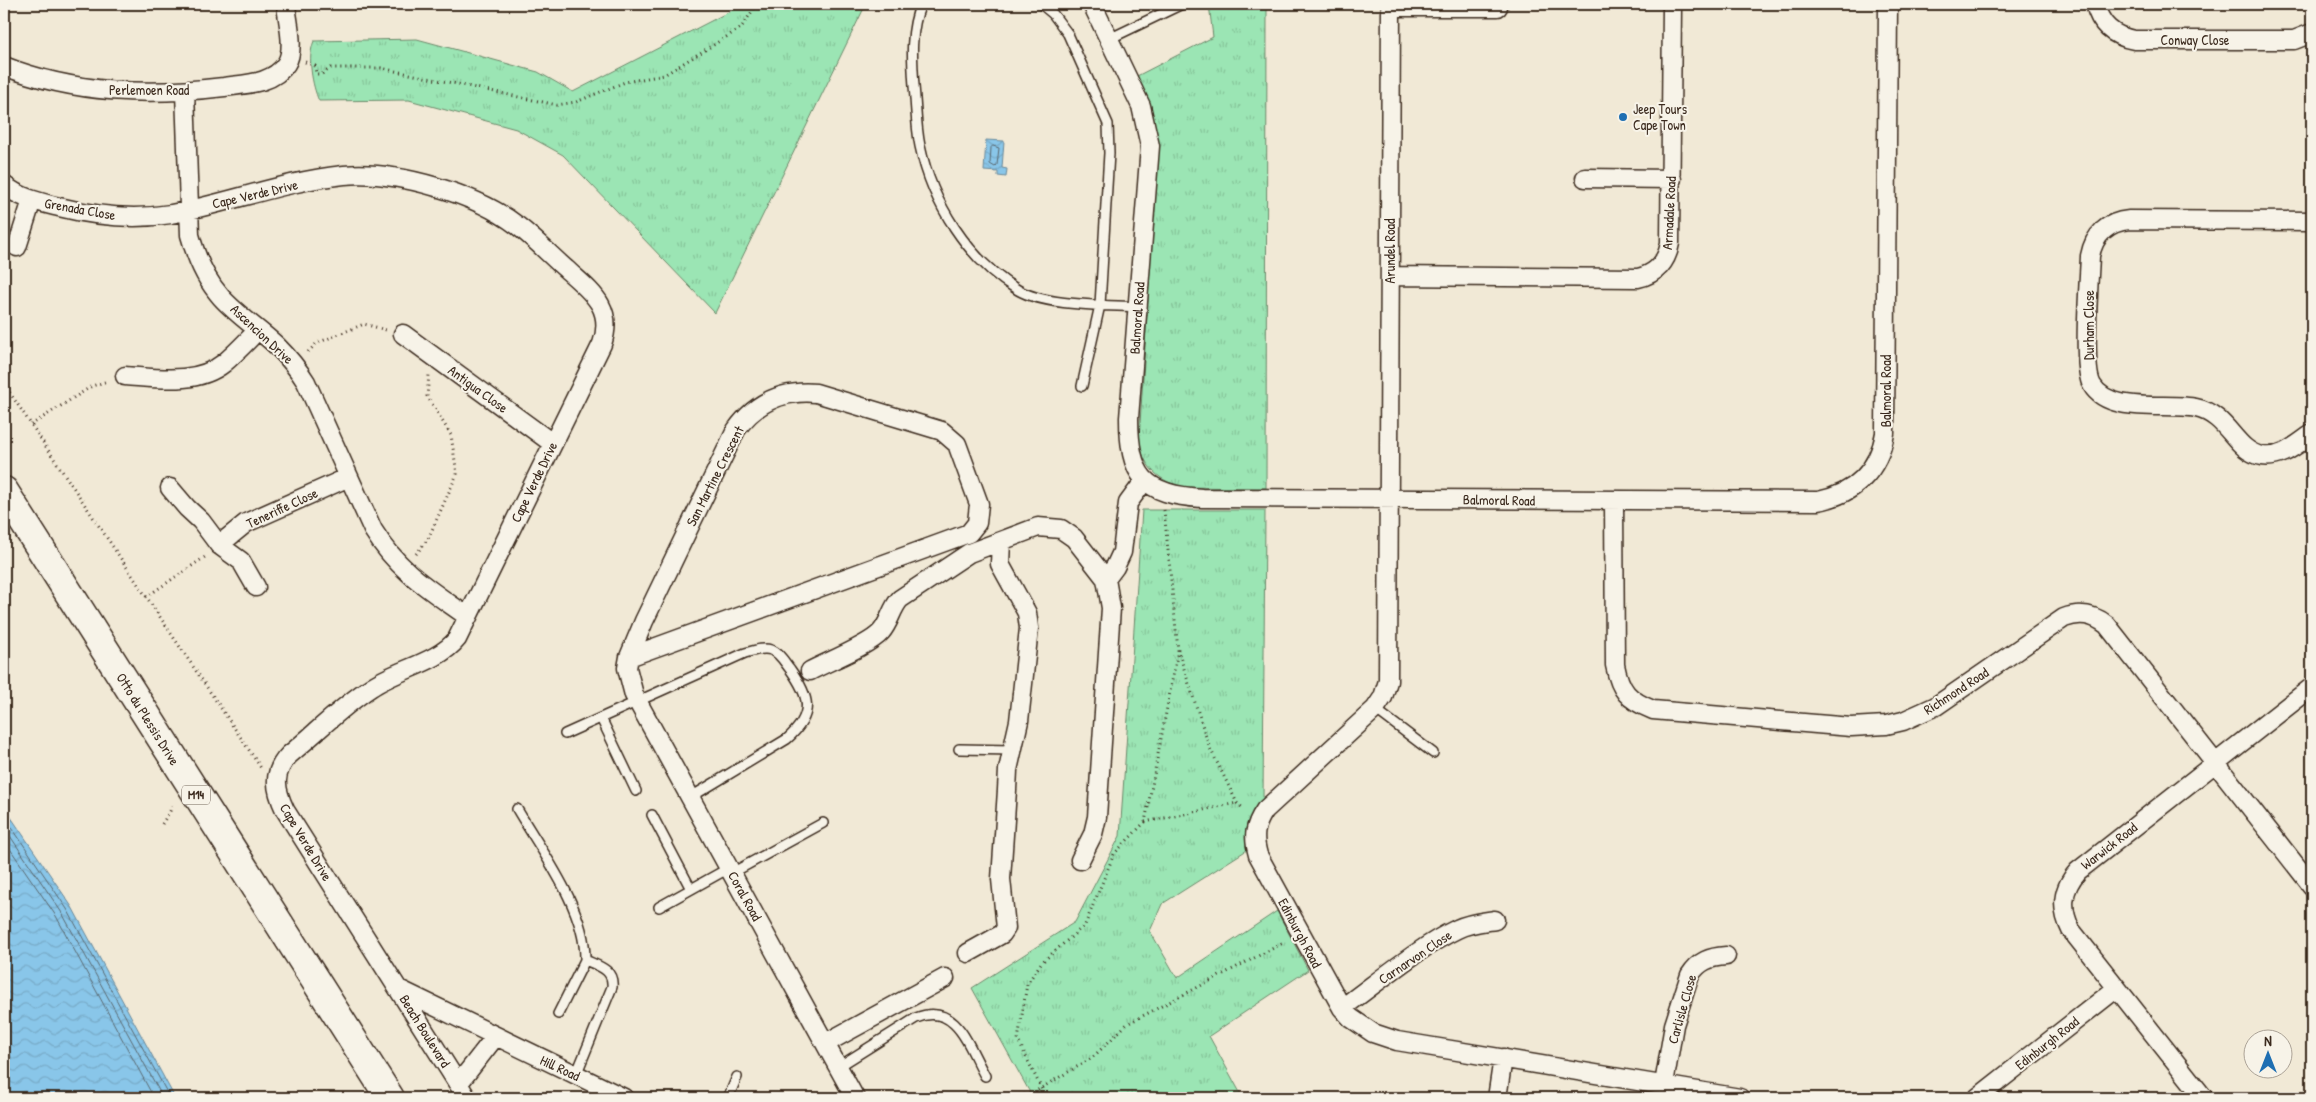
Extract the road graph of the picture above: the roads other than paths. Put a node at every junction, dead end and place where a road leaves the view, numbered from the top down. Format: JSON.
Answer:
{"nodes":[{"id":1,"x":286,"y":4,"type":"edge"},
{"id":2,"x":921,"y":4,"type":"edge"},
{"id":3,"x":1041,"y":4,"type":"edge"},
{"id":4,"x":1092,"y":4,"type":"edge"},
{"id":5,"x":1182,"y":4,"type":"edge"},
{"id":6,"x":1672,"y":4,"type":"edge"},
{"id":7,"x":1888,"y":4,"type":"edge"},
{"id":8,"x":2095,"y":4,"type":"edge"},
{"id":9,"x":1391,"y":5,"type":"edge"},
{"id":10,"x":1498,"y":7,"type":"dead end"},
{"id":11,"x":2312,"y":33,"type":"edge"},
{"id":12,"x":1109,"y":39,"type":"junction"},
{"id":13,"x":4,"y":66,"type":"edge"},
{"id":14,"x":185,"y":92,"type":"junction"},
{"id":15,"x":1585,"y":178,"type":"dead end"},
{"id":16,"x":1672,"y":179,"type":"junction"},
{"id":17,"x":4,"y":185,"type":"edge"},
{"id":18,"x":32,"y":200,"type":"junction"},
{"id":19,"x":188,"y":210,"type":"junction"},
{"id":20,"x":2312,"y":221,"type":"edge"},
{"id":21,"x":17,"y":247,"type":"dead end"},
{"id":22,"x":1390,"y":276,"type":"junction"},
{"id":23,"x":1100,"y":305,"type":"junction"},
{"id":24,"x":1138,"y":307,"type":"junction"},
{"id":25,"x":258,"y":330,"type":"junction"},
{"id":26,"x":404,"y":334,"type":"road end"},
{"id":27,"x":125,"y":376,"type":"dead end"},
{"id":28,"x":1082,"y":386,"type":"dead end"},
{"id":29,"x":2312,"y":434,"type":"edge"},
{"id":30,"x":552,"y":443,"type":"junction"},
{"id":31,"x":349,"y":477,"type":"junction"},
{"id":32,"x":1145,"y":480,"type":"junction"},
{"id":33,"x":170,"y":488,"type":"dead end"},
{"id":34,"x":4,"y":491,"type":"edge"},
{"id":35,"x":1388,"y":499,"type":"junction"},
{"id":36,"x":1614,"y":501,"type":"junction"},
{"id":37,"x":1001,"y":541,"type":"junction"},
{"id":38,"x":218,"y":545,"type":"junction"},
{"id":39,"x":1106,"y":579,"type":"junction"},
{"id":40,"x":256,"y":587,"type":"dead end"},
{"id":41,"x":468,"y":617,"type":"junction"},
{"id":42,"x":629,"y":657,"type":"junction"},
{"id":43,"x":810,"y":671,"type":"dead end"},
{"id":44,"x":2312,"y":687,"type":"edge"},
{"id":45,"x":636,"y":699,"type":"junction"},
{"id":46,"x":1375,"y":709,"type":"junction"},
{"id":47,"x":601,"y":718,"type":"junction"},
{"id":48,"x":565,"y":734,"type":"dead end"},
{"id":49,"x":959,"y":749,"type":"dead end"},
{"id":50,"x":1013,"y":750,"type":"junction"},
{"id":51,"x":1433,"y":753,"type":"dead end"},
{"id":52,"x":2215,"y":763,"type":"junction"},
{"id":53,"x":636,"y":791,"type":"dead end"},
{"id":54,"x":691,"y":797,"type":"junction"},
{"id":55,"x":517,"y":809,"type":"dead end"},
{"id":56,"x":652,"y":815,"type":"dead end"},
{"id":57,"x":823,"y":823,"type":"dead end"},
{"id":58,"x":1080,"y":860,"type":"dead end"},
{"id":59,"x":731,"y":871,"type":"junction"},
{"id":60,"x":2312,"y":886,"type":"edge"},
{"id":61,"x":691,"y":889,"type":"junction"},
{"id":62,"x":659,"y":907,"type":"dead end"},
{"id":63,"x":1495,"y":920,"type":"dead end"},
{"id":64,"x":968,"y":953,"type":"dead end"},
{"id":65,"x":1726,"y":956,"type":"dead end"},
{"id":66,"x":584,"y":960,"type":"junction"},
{"id":67,"x":945,"y":978,"type":"dead end"},
{"id":68,"x":2117,"y":988,"type":"junction"},
{"id":69,"x":398,"y":989,"type":"junction"},
{"id":70,"x":1342,"y":1008,"type":"junction"},
{"id":71,"x":558,"y":1014,"type":"dead end"},
{"id":72,"x":495,"y":1037,"type":"junction"},
{"id":73,"x":826,"y":1044,"type":"junction"},
{"id":74,"x":1503,"y":1058,"type":"junction"},
{"id":75,"x":838,"y":1067,"type":"junction"},
{"id":76,"x":576,"y":1075,"type":"junction"},
{"id":77,"x":984,"y":1076,"type":"dead end"},
{"id":78,"x":737,"y":1077,"type":"dead end"},
{"id":79,"x":1664,"y":1084,"type":"junction"},
{"id":80,"x":463,"y":1091,"type":"edge"},
{"id":81,"x":390,"y":1098,"type":"edge"},
{"id":82,"x":624,"y":1098,"type":"edge"},
{"id":83,"x":728,"y":1098,"type":"edge"},
{"id":84,"x":855,"y":1098,"type":"edge"},
{"id":85,"x":1496,"y":1098,"type":"edge"},
{"id":86,"x":1740,"y":1098,"type":"edge"},
{"id":87,"x":1977,"y":1098,"type":"edge"},
{"id":88,"x":2204,"y":1098,"type":"edge"}],
"edges":[{"from":1,"to":14,"type":"street","name":"Perlemoen Road"},
{"from":2,"to":23,"type":"lane"},
{"from":3,"to":23,"type":"lane"},
{"from":4,"to":12,"type":"street","name":"Balmoral Road"},
{"from":5,"to":12,"type":"lane"},
{"from":6,"to":16,"type":"street","name":"Armadale Road"},
{"from":7,"to":36,"type":"street","name":"Balmoral Road"},
{"from":8,"to":11,"type":"street","name":"Conway Close"},
{"from":9,"to":10,"type":"street"},
{"from":9,"to":22,"type":"street","name":"Arundel Road"},
{"from":12,"to":24,"type":"street","name":"Balmoral Road"},
{"from":13,"to":14,"type":"street","name":"Perlemoen Road"},
{"from":14,"to":19,"type":"street","name":"Ascencion Drive"},
{"from":15,"to":16,"type":"street"},
{"from":16,"to":22,"type":"street","name":"Armadale Road"},
{"from":17,"to":18,"type":"street","name":"Grenada Close"},
{"from":18,"to":19,"type":"street","name":"Grenada Close"},
{"from":18,"to":21,"type":"street","name":"Grenada Close"},
{"from":19,"to":25,"type":"street","name":"Ascencion Drive"},
{"from":19,"to":30,"type":"street","name":"Cape Verde Drive"},
{"from":20,"to":29,"type":"street","name":"Durham Close"},
{"from":22,"to":35,"type":"street","name":"Arundel Road"},
{"from":23,"to":24,"type":"lane"},
{"from":23,"to":28,"type":"lane"},
{"from":24,"to":32,"type":"street","name":"Balmoral Road"},
{"from":25,"to":27,"type":"street"},
{"from":25,"to":31,"type":"street","name":"Ascencion Drive"},
{"from":26,"to":30,"type":"street","name":"Antigua Close"},
{"from":30,"to":41,"type":"street","name":"Cape Verde Drive"},
{"from":31,"to":38,"type":"street","name":"Teneriffe Close"},
{"from":31,"to":41,"type":"street","name":"Ascencion Drive"},
{"from":32,"to":35,"type":"street","name":"Balmoral Road"},
{"from":32,"to":39,"type":"street"},
{"from":33,"to":38,"type":"street"},
{"from":34,"to":81,"type":"main road","name":"Otto du Plessis Drive","number":"M14"},
{"from":35,"to":36,"type":"street","name":"Balmoral Road"},
{"from":35,"to":46,"type":"street"},
{"from":36,"to":52,"type":"street","name":"Richmond Road"},
{"from":37,"to":39,"type":"street"},
{"from":37,"to":43,"type":"street"},
{"from":37,"to":50,"type":"street"},
{"from":38,"to":40,"type":"street"},
{"from":39,"to":58,"type":"street"},
{"from":41,"to":69,"type":"street","name":"Cape Verde Drive"},
{"from":42,"to":42,"type":"street","name":"San Martine Crescent"},
{"from":42,"to":45,"type":"street","name":"San Martine Crescent"},
{"from":44,"to":52,"type":"street","name":"Warwick Road"},
{"from":45,"to":47,"type":"lane"},
{"from":45,"to":54,"type":"street","name":"Coral Road"},
{"from":45,"to":54,"type":"lane"},
{"from":46,"to":51,"type":"lane"},
{"from":46,"to":70,"type":"street","name":"Edinburgh Road"},
{"from":47,"to":48,"type":"lane"},
{"from":47,"to":53,"type":"lane"},
{"from":49,"to":50,"type":"lane"},
{"from":50,"to":64,"type":"street"},
{"from":52,"to":60,"type":"street","name":"Richmond Road"},
{"from":52,"to":68,"type":"street","name":"Warwick Road"},
{"from":54,"to":59,"type":"street","name":"Coral Road"},
{"from":55,"to":66,"type":"lane"},
{"from":56,"to":61,"type":"lane"},
{"from":57,"to":59,"type":"lane"},
{"from":59,"to":61,"type":"lane"},
{"from":59,"to":73,"type":"street","name":"Coral Road"},
{"from":61,"to":62,"type":"lane"},
{"from":63,"to":70,"type":"street","name":"Carnarvon Close"},
{"from":65,"to":79,"type":"street","name":"Carlisle Close"},
{"from":66,"to":71,"type":"lane"},
{"from":66,"to":76,"type":"lane"},
{"from":67,"to":73,"type":"street"},
{"from":68,"to":87,"type":"street","name":"Edinburgh Road"},
{"from":68,"to":88,"type":"street","name":"Warwick Road"},
{"from":69,"to":72,"type":"street","name":"Hill Road"},
{"from":69,"to":80,"type":"street","name":"Beach Boulevard"},
{"from":70,"to":74,"type":"street","name":"Edinburgh Road"},
{"from":72,"to":76,"type":"street","name":"Hill Road"},
{"from":72,"to":80,"type":"street"},
{"from":73,"to":75,"type":"street","name":"Coral Road"},
{"from":74,"to":79,"type":"street","name":"Edinburgh Road"},
{"from":74,"to":85,"type":"street"},
{"from":75,"to":77,"type":"lane"},
{"from":75,"to":84,"type":"street","name":"Coral Road"},
{"from":76,"to":82,"type":"street","name":"Hill Road"},
{"from":78,"to":83,"type":"lane"},
{"from":79,"to":86,"type":"street","name":"Edinburgh Road"}]}
